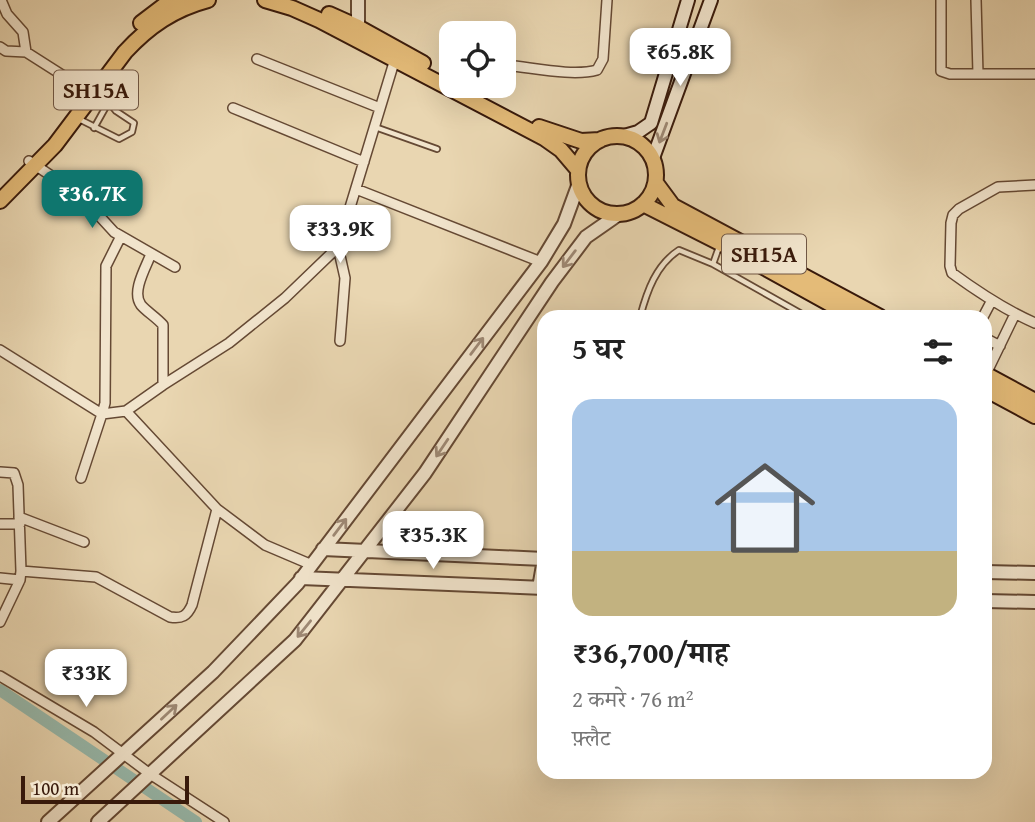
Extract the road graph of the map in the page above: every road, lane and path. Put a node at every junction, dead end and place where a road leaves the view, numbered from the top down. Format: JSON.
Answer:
{"nodes":[{"id":1,"x":1,"y":0,"type":"edge"},
{"id":2,"x":208,"y":0,"type":"edge"},
{"id":3,"x":265,"y":0,"type":"edge"},
{"id":4,"x":295,"y":0,"type":"edge"},
{"id":5,"x":358,"y":0,"type":"edge"},
{"id":6,"x":607,"y":0,"type":"edge"},
{"id":7,"x":688,"y":0,"type":"edge"},
{"id":8,"x":711,"y":0,"type":"edge"},
{"id":9,"x":942,"y":0,"type":"edge"},
{"id":10,"x":976,"y":0,"type":"edge"},
{"id":11,"x":170,"y":4,"type":"edge"},
{"id":12,"x":358,"y":27,"type":"junction"},
{"id":13,"x":0,"y":47,"type":"edge"},
{"id":14,"x":26,"y":52,"type":"junction"},
{"id":15,"x":257,"y":58,"type":"dead end"},
{"id":16,"x":395,"y":59,"type":"junction"},
{"id":17,"x":516,"y":66,"type":"edge"},
{"id":18,"x":978,"y":74,"type":"junction"},
{"id":19,"x":439,"y":75,"type":"edge"},
{"id":20,"x":1035,"y":75,"type":"edge"},
{"id":21,"x":439,"y":77,"type":"edge"},
{"id":22,"x":92,"y":91,"type":"junction"},
{"id":23,"x":478,"y":98,"type":"edge"},
{"id":24,"x":486,"y":98,"type":"edge"},
{"id":25,"x":108,"y":103,"type":"junction"},
{"id":26,"x":233,"y":108,"type":"dead end"},
{"id":27,"x":380,"y":108,"type":"junction"},
{"id":28,"x":76,"y":117,"type":"junction"},
{"id":29,"x":374,"y":127,"type":"junction"},
{"id":30,"x":94,"y":128,"type":"junction"},
{"id":31,"x":624,"y":136,"type":"junction"},
{"id":32,"x":600,"y":139,"type":"junction"},
{"id":33,"x":437,"y":149,"type":"dead end"},
{"id":34,"x":653,"y":159,"type":"junction"},
{"id":35,"x":364,"y":162,"type":"junction"},
{"id":36,"x":32,"y":163,"type":"junction"},
{"id":37,"x":579,"y":177,"type":"junction"},
{"id":38,"x":656,"y":183,"type":"junction"},
{"id":39,"x":1035,"y":185,"type":"edge"},
{"id":40,"x":0,"y":189,"type":"edge"},
{"id":41,"x":356,"y":189,"type":"junction"},
{"id":42,"x":0,"y":201,"type":"edge"},
{"id":43,"x":643,"y":204,"type":"junction"},
{"id":44,"x":619,"y":214,"type":"junction"},
{"id":45,"x":121,"y":236,"type":"junction"},
{"id":46,"x":720,"y":243,"type":"junction"},
{"id":47,"x":338,"y":247,"type":"junction"},
{"id":48,"x":151,"y":254,"type":"junction"},
{"id":49,"x":541,"y":262,"type":"junction"},
{"id":50,"x":713,"y":264,"type":"junction"},
{"id":51,"x":175,"y":267,"type":"dead end"},
{"id":52,"x":992,"y":300,"type":"junction"},
{"id":53,"x":642,"y":310,"type":"edge"},
{"id":54,"x":795,"y":310,"type":"edge"},
{"id":55,"x":841,"y":310,"type":"edge"},
{"id":56,"x":867,"y":310,"type":"edge"},
{"id":57,"x":987,"y":310,"type":"edge"},
{"id":58,"x":1015,"y":314,"type":"junction"},
{"id":59,"x":1035,"y":323,"type":"edge"},
{"id":60,"x":340,"y":341,"type":"dead end"},
{"id":61,"x":992,"y":342,"type":"edge"},
{"id":62,"x":1000,"y":346,"type":"junction"},
{"id":63,"x":0,"y":350,"type":"edge"},
{"id":64,"x":992,"y":362,"type":"edge"},
{"id":65,"x":992,"y":377,"type":"edge"},
{"id":66,"x":163,"y":385,"type":"junction"},
{"id":67,"x":992,"y":393,"type":"edge"},
{"id":68,"x":1035,"y":401,"type":"edge"},
{"id":69,"x":126,"y":411,"type":"junction"},
{"id":70,"x":102,"y":414,"type":"junction"},
{"id":71,"x":1035,"y":416,"type":"edge"},
{"id":72,"x":0,"y":465,"type":"edge"},
{"id":73,"x":0,"y":472,"type":"edge"},
{"id":74,"x":14,"y":473,"type":"junction"},
{"id":75,"x":81,"y":478,"type":"dead end"},
{"id":76,"x":217,"y":509,"type":"junction"},
{"id":77,"x":20,"y":521,"type":"junction"},
{"id":78,"x":0,"y":524,"type":"edge"},
{"id":79,"x":84,"y":542,"type":"dead end"},
{"id":80,"x":323,"y":549,"type":"junction"},
{"id":81,"x":365,"y":552,"type":"junction"},
{"id":82,"x":537,"y":559,"type":"edge"},
{"id":83,"x":312,"y":565,"type":"junction"},
{"id":84,"x":992,"y":572,"type":"edge"},
{"id":85,"x":1035,"y":573,"type":"edge"},
{"id":86,"x":20,"y":575,"type":"junction"},
{"id":87,"x":0,"y":578,"type":"edge"},
{"id":88,"x":301,"y":578,"type":"junction"},
{"id":89,"x":342,"y":581,"type":"junction"},
{"id":90,"x":537,"y":588,"type":"edge"},
{"id":91,"x":992,"y":601,"type":"edge"},
{"id":92,"x":1035,"y":602,"type":"edge"},
{"id":93,"x":0,"y":622,"type":"edge"},
{"id":94,"x":0,"y":676,"type":"edge"},
{"id":95,"x":121,"y":756,"type":"junction"},
{"id":96,"x":147,"y":777,"type":"junction"},
{"id":97,"x":48,"y":822,"type":"edge"},
{"id":98,"x":98,"y":822,"type":"edge"},
{"id":99,"x":224,"y":822,"type":"edge"}],
"edges":[{"from":1,"to":14,"type":"street"},
{"from":2,"to":11,"type":"main road","number":"SH15A"},
{"from":3,"to":16,"type":"main road"},
{"from":4,"to":12,"type":"main road"},
{"from":5,"to":12,"type":"street"},
{"from":6,"to":17,"type":"street"},
{"from":7,"to":31,"type":"street"},
{"from":8,"to":34,"type":"street","one_way":true},
{"from":9,"to":18,"type":"street"},
{"from":10,"to":18,"type":"street"},
{"from":11,"to":22,"type":"main road","number":"SH15A"},
{"from":12,"to":19,"type":"main road"},
{"from":13,"to":14,"type":"street"},
{"from":14,"to":22,"type":"street"},
{"from":15,"to":27,"type":"street"},
{"from":16,"to":21,"type":"main road"},
{"from":16,"to":27,"type":"street"},
{"from":18,"to":20,"type":"street"},
{"from":22,"to":25,"type":"lane"},
{"from":22,"to":28,"type":"main road","number":"SH15A"},
{"from":22,"to":36,"type":"main road","number":"SH15A"},
{"from":23,"to":37,"type":"main road"},
{"from":24,"to":32,"type":"main road"},
{"from":25,"to":30,"type":"lane"},
{"from":25,"to":30,"type":"lane"},
{"from":26,"to":35,"type":"street"},
{"from":27,"to":29,"type":"street"},
{"from":28,"to":30,"type":"lane"},
{"from":28,"to":36,"type":"main road","number":"SH15A"},
{"from":29,"to":33,"type":"lane"},
{"from":29,"to":35,"type":"street"},
{"from":31,"to":32,"type":"main road"},
{"from":31,"to":34,"type":"main road"},
{"from":32,"to":37,"type":"main road"},
{"from":34,"to":38,"type":"main road"},
{"from":35,"to":41,"type":"street"},
{"from":36,"to":40,"type":"main road","number":"SH15A"},
{"from":36,"to":42,"type":"main road","number":"SH15A"},
{"from":36,"to":45,"type":"street"},
{"from":37,"to":44,"type":"main road"},
{"from":37,"to":49,"type":"street"},
{"from":38,"to":43,"type":"main road"},
{"from":38,"to":56,"type":"main road","number":"SH15A"},
{"from":39,"to":52,"type":"street"},
{"from":41,"to":47,"type":"street"},
{"from":41,"to":49,"type":"street"},
{"from":43,"to":44,"type":"main road"},
{"from":43,"to":46,"type":"main road","number":"SH15A"},
{"from":44,"to":81,"type":"street","one_way":true},
{"from":45,"to":48,"type":"street"},
{"from":45,"to":70,"type":"street"},
{"from":46,"to":50,"type":"lane"},
{"from":46,"to":55,"type":"main road","number":"SH15A"},
{"from":47,"to":60,"type":"street"},
{"from":47,"to":66,"type":"street"},
{"from":48,"to":51,"type":"street"},
{"from":48,"to":66,"type":"street"},
{"from":80,"to":49,"type":"street","one_way":true},
{"from":50,"to":53,"type":"lane"},
{"from":50,"to":54,"type":"lane"},
{"from":52,"to":57,"type":"street"},
{"from":52,"to":58,"type":"street"},
{"from":58,"to":59,"type":"street"},
{"from":58,"to":62,"type":"street"},
{"from":61,"to":62,"type":"street"},
{"from":62,"to":64,"type":"street"},
{"from":63,"to":70,"type":"street"},
{"from":65,"to":68,"type":"main road"},
{"from":66,"to":69,"type":"street"},
{"from":67,"to":71,"type":"main road"},
{"from":69,"to":70,"type":"street"},
{"from":69,"to":76,"type":"street"},
{"from":70,"to":75,"type":"street"},
{"from":72,"to":74,"type":"street"},
{"from":73,"to":74,"type":"street"},
{"from":74,"to":77,"type":"street"},
{"from":76,"to":83,"type":"street"},
{"from":76,"to":86,"type":"street"},
{"from":77,"to":78,"type":"street"},
{"from":77,"to":79,"type":"street"},
{"from":77,"to":86,"type":"street"},
{"from":80,"to":81,"type":"street"},
{"from":80,"to":83,"type":"street"},
{"from":81,"to":82,"type":"street"},
{"from":81,"to":89,"type":"street"},
{"from":83,"to":88,"type":"street"},
{"from":84,"to":85,"type":"street"},
{"from":86,"to":87,"type":"street"},
{"from":86,"to":93,"type":"street"},
{"from":88,"to":89,"type":"street"},
{"from":95,"to":88,"type":"street","one_way":true},
{"from":89,"to":90,"type":"street"},
{"from":89,"to":96,"type":"street","one_way":true},
{"from":91,"to":92,"type":"street"},
{"from":94,"to":95,"type":"street"},
{"from":95,"to":96,"type":"street"},
{"from":95,"to":97,"type":"street"},
{"from":96,"to":98,"type":"street"},
{"from":96,"to":99,"type":"street"}]}
